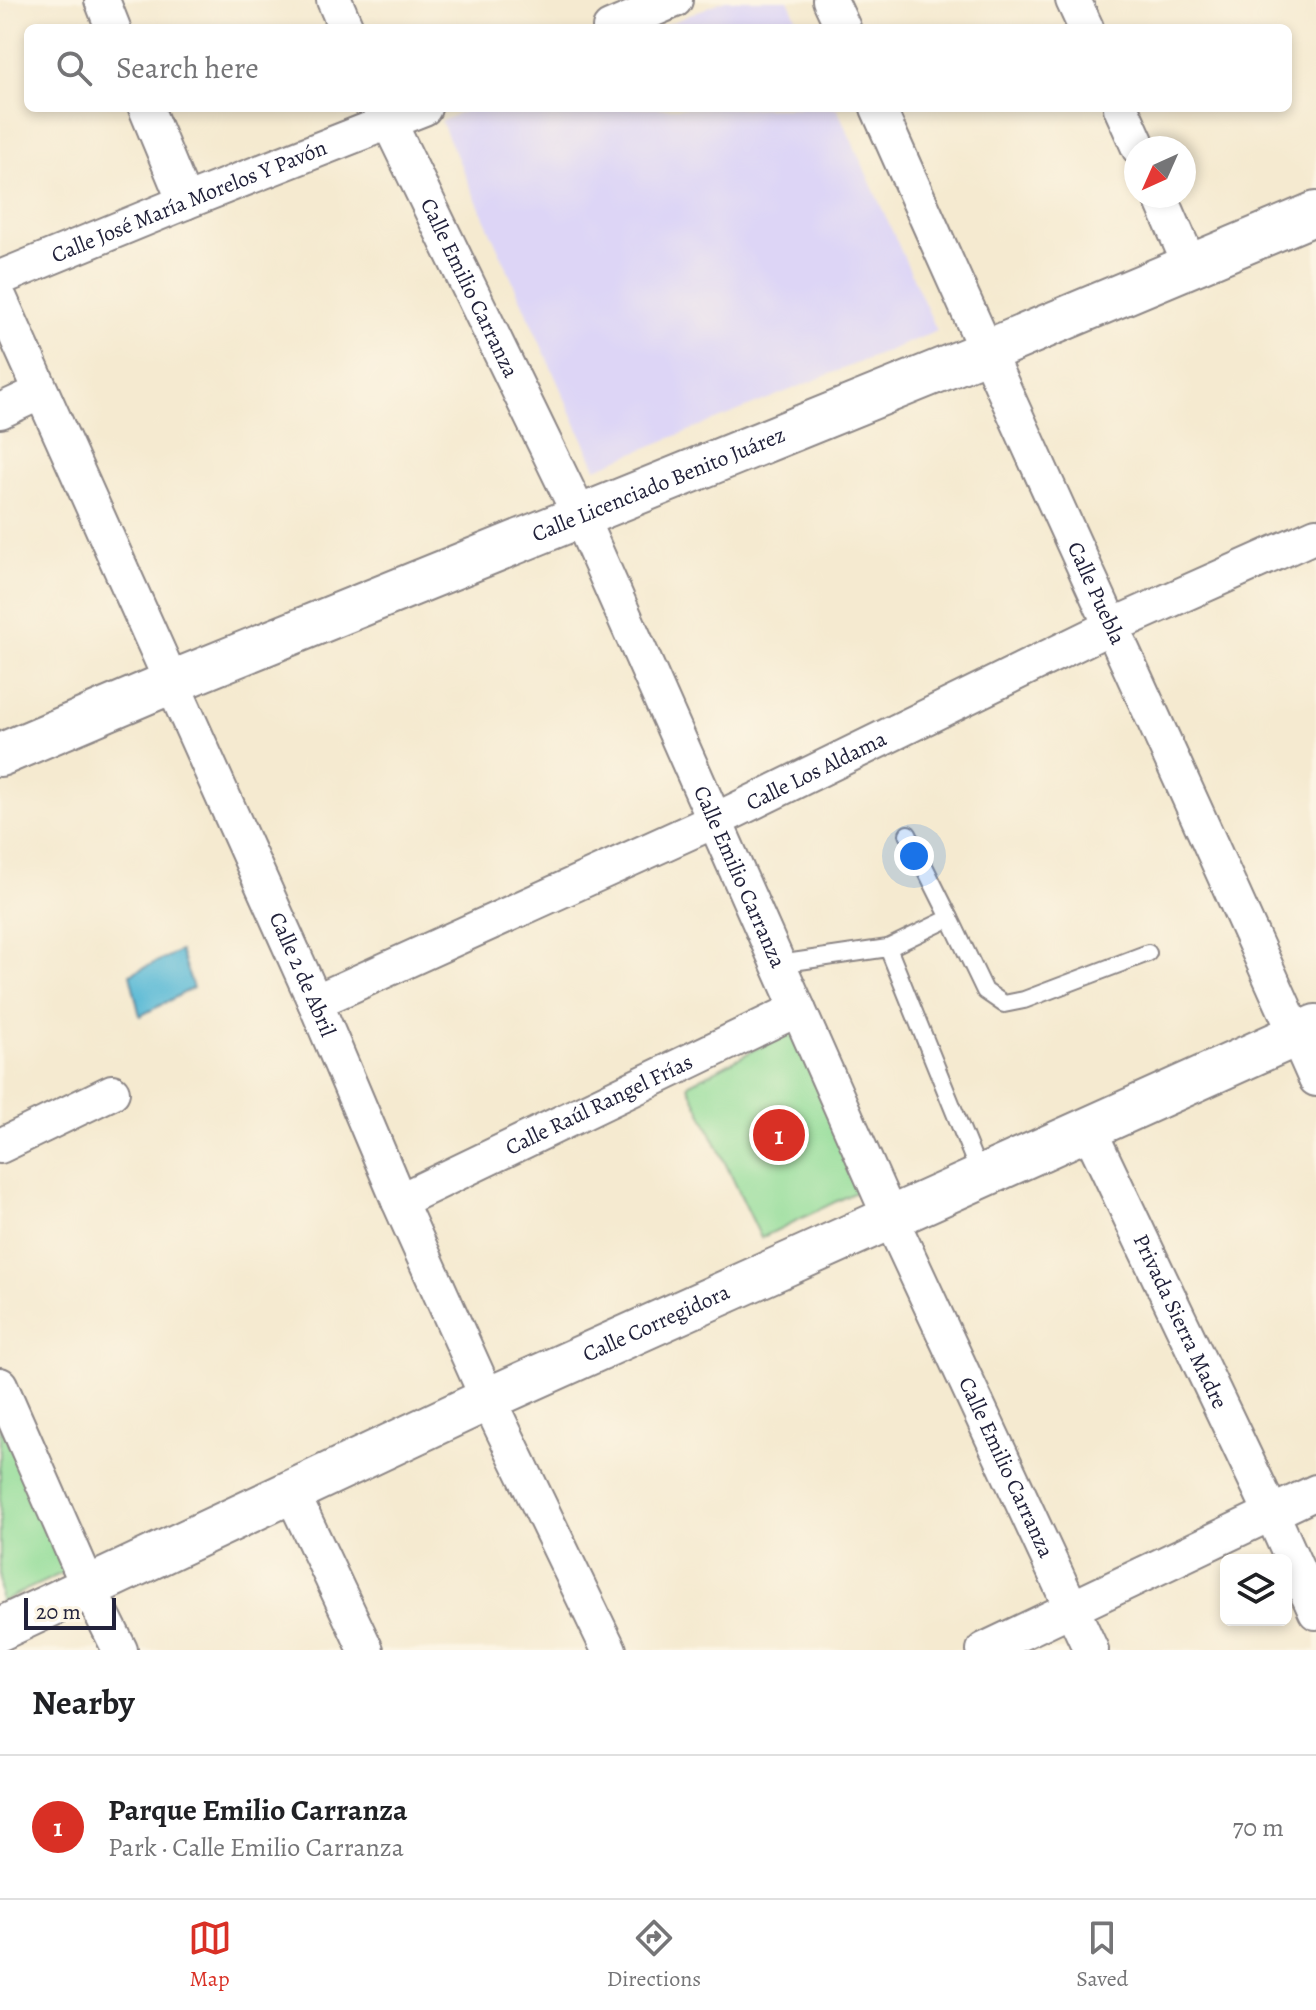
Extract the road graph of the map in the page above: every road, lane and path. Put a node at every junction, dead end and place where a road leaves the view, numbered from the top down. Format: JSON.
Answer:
{"nodes":[{"id":1,"x":102,"y":0,"type":"edge"},
{"id":2,"x":334,"y":0,"type":"edge"},
{"id":3,"x":675,"y":0,"type":"edge"},
{"id":4,"x":830,"y":0,"type":"edge"},
{"id":5,"x":1073,"y":0,"type":"edge"},
{"id":6,"x":111,"y":24,"type":"edge"},
{"id":7,"x":344,"y":24,"type":"edge"},
{"id":8,"x":619,"y":24,"type":"edge"},
{"id":9,"x":841,"y":24,"type":"edge"},
{"id":10,"x":1084,"y":24,"type":"edge"},
{"id":11,"x":148,"y":112,"type":"edge"},
{"id":12,"x":880,"y":112,"type":"edge"},
{"id":13,"x":1123,"y":112,"type":"edge"},
{"id":14,"x":386,"y":116,"type":"edge"},
{"id":15,"x":1134,"y":136,"type":"edge"},
{"id":16,"x":185,"y":202,"type":"junction"},
{"id":17,"x":1165,"y":208,"type":"edge"},
{"id":18,"x":1316,"y":213,"type":"edge"},
{"id":19,"x":1190,"y":265,"type":"junction"},
{"id":20,"x":0,"y":278,"type":"edge"},
{"id":21,"x":0,"y":299,"type":"edge"},
{"id":22,"x":985,"y":352,"type":"junction"},
{"id":23,"x":41,"y":392,"type":"junction"},
{"id":24,"x":0,"y":411,"type":"edge"},
{"id":25,"x":580,"y":516,"type":"junction"},
{"id":26,"x":1316,"y":535,"type":"edge"},
{"id":27,"x":1112,"y":626,"type":"junction"},
{"id":28,"x":172,"y":682,"type":"junction"},
{"id":29,"x":0,"y":755,"type":"edge"},
{"id":30,"x":716,"y":820,"type":"junction"},
{"id":31,"x":908,"y":834,"type":"dead end"},
{"id":32,"x":950,"y":918,"type":"junction"},
{"id":33,"x":888,"y":948,"type":"junction"},
{"id":34,"x":1148,"y":953,"type":"dead end"},
{"id":35,"x":779,"y":964,"type":"junction"},
{"id":36,"x":315,"y":1002,"type":"junction"},
{"id":37,"x":798,"y":1009,"type":"junction"},
{"id":38,"x":1306,"y":1031,"type":"edge"},
{"id":39,"x":1316,"y":1079,"type":"edge"},
{"id":40,"x":112,"y":1092,"type":"dead end"},
{"id":41,"x":1089,"y":1130,"type":"junction"},
{"id":42,"x":0,"y":1146,"type":"edge"},
{"id":43,"x":981,"y":1177,"type":"junction"},
{"id":44,"x":399,"y":1201,"type":"junction"},
{"id":45,"x":890,"y":1217,"type":"junction"},
{"id":46,"x":0,"y":1385,"type":"edge"},
{"id":47,"x":488,"y":1399,"type":"junction"},
{"id":48,"x":291,"y":1491,"type":"junction"},
{"id":49,"x":1316,"y":1492,"type":"edge"},
{"id":50,"x":1271,"y":1512,"type":"junction"},
{"id":51,"x":89,"y":1588,"type":"junction"},
{"id":52,"x":1073,"y":1609,"type":"junction"},
{"id":53,"x":1316,"y":1612,"type":"edge"},
{"id":54,"x":0,"y":1629,"type":"edge"},
{"id":55,"x":120,"y":1650,"type":"edge"},
{"id":56,"x":366,"y":1650,"type":"edge"},
{"id":57,"x":609,"y":1650,"type":"edge"},
{"id":58,"x":984,"y":1650,"type":"edge"},
{"id":59,"x":1091,"y":1650,"type":"edge"}],
"edges":[{"from":1,"to":6,"type":"street"},
{"from":2,"to":7,"type":"street"},
{"from":3,"to":8,"type":"street"},
{"from":4,"to":9,"type":"street"},
{"from":5,"to":10,"type":"street"},
{"from":11,"to":16,"type":"street"},
{"from":12,"to":22,"type":"street","name":"Calle Puebla"},
{"from":13,"to":15,"type":"street"},
{"from":14,"to":16,"type":"street","name":"Calle José María Morelos Y Pavón"},
{"from":14,"to":25,"type":"street","name":"Calle Emilio Carranza"},
{"from":16,"to":20,"type":"street","name":"Calle José María Morelos Y Pavón"},
{"from":17,"to":19,"type":"street"},
{"from":18,"to":19,"type":"street","name":"Calle Licenciado Benito Juárez"},
{"from":19,"to":22,"type":"street","name":"Calle Licenciado Benito Juárez"},
{"from":21,"to":23,"type":"street","name":"Calle 2 de Abril"},
{"from":22,"to":25,"type":"street","name":"Calle Licenciado Benito Juárez"},
{"from":22,"to":27,"type":"street","name":"Calle Puebla"},
{"from":23,"to":24,"type":"street"},
{"from":23,"to":28,"type":"street","name":"Calle 2 de Abril"},
{"from":25,"to":28,"type":"street","name":"Calle Licenciado Benito Juárez"},
{"from":25,"to":30,"type":"street","name":"Calle Emilio Carranza"},
{"from":26,"to":27,"type":"street","name":"Calle Los Aldama"},
{"from":27,"to":30,"type":"street","name":"Calle Los Aldama"},
{"from":27,"to":38,"type":"street","name":"Calle Puebla"},
{"from":28,"to":29,"type":"street","name":"Calle Licenciado Benito Juárez"},
{"from":28,"to":36,"type":"street","name":"Calle 2 de Abril"},
{"from":30,"to":35,"type":"street","name":"Calle Emilio Carranza"},
{"from":30,"to":36,"type":"street","name":"Calle Los Aldama"},
{"from":31,"to":32,"type":"lane"},
{"from":32,"to":33,"type":"lane"},
{"from":32,"to":34,"type":"lane"},
{"from":33,"to":35,"type":"lane"},
{"from":33,"to":43,"type":"lane"},
{"from":35,"to":37,"type":"street","name":"Calle Emilio Carranza"},
{"from":36,"to":44,"type":"street","name":"Calle 2 de Abril"},
{"from":37,"to":44,"type":"street","name":"Calle Raúl Rangel Frías"},
{"from":37,"to":45,"type":"street","name":"Calle Emilio Carranza"},
{"from":38,"to":39,"type":"street","name":"Calle Puebla"},
{"from":38,"to":41,"type":"street","name":"Calle Corregidora"},
{"from":40,"to":42,"type":"street"},
{"from":41,"to":43,"type":"street","name":"Calle Corregidora"},
{"from":41,"to":50,"type":"street","name":"Privada Sierra Madre"},
{"from":43,"to":45,"type":"street","name":"Calle Corregidora"},
{"from":44,"to":47,"type":"street","name":"Calle 2 de Abril"},
{"from":45,"to":47,"type":"street","name":"Calle Corregidora"},
{"from":45,"to":52,"type":"street","name":"Calle Emilio Carranza"},
{"from":46,"to":51,"type":"street"},
{"from":47,"to":48,"type":"street","name":"Calle Corregidora"},
{"from":47,"to":57,"type":"street","name":"Calle 2 de Abril"},
{"from":48,"to":51,"type":"street","name":"Calle Corregidora"},
{"from":48,"to":56,"type":"street"},
{"from":49,"to":50,"type":"street"},
{"from":50,"to":52,"type":"street"},
{"from":50,"to":53,"type":"street","name":"Privada Sierra Madre"},
{"from":51,"to":54,"type":"street","name":"Calle Corregidora"},
{"from":51,"to":55,"type":"street"},
{"from":52,"to":58,"type":"street"},
{"from":52,"to":59,"type":"street","name":"Calle Emilio Carranza"}]}
